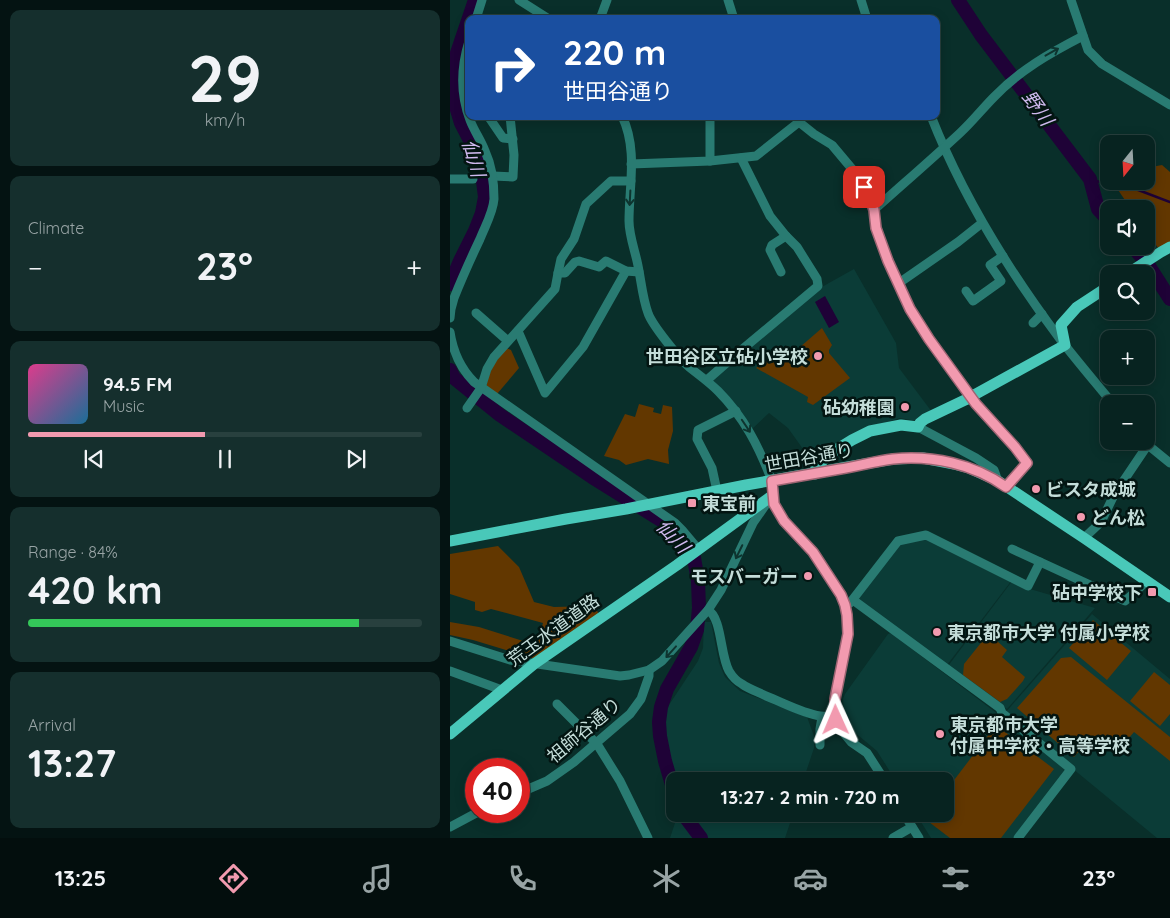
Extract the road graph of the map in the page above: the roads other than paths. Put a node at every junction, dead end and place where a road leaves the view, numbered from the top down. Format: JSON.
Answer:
{"nodes":[{"id":1,"x":482,"y":0,"type":"edge"},
{"id":2,"x":519,"y":0,"type":"edge"},
{"id":3,"x":607,"y":0,"type":"edge"},
{"id":4,"x":728,"y":0,"type":"edge"},
{"id":5,"x":861,"y":0,"type":"edge"},
{"id":6,"x":1071,"y":0,"type":"edge"},
{"id":7,"x":477,"y":15,"type":"edge"},
{"id":8,"x":543,"y":15,"type":"edge"},
{"id":9,"x":601,"y":15,"type":"edge"},
{"id":10,"x":733,"y":15,"type":"edge"},
{"id":11,"x":866,"y":15,"type":"edge"},
{"id":12,"x":1083,"y":36,"type":"junction"},
{"id":13,"x":465,"y":58,"type":"edge"},
{"id":14,"x":465,"y":104,"type":"edge"},
{"id":15,"x":1170,"y":105,"type":"edge"},
{"id":16,"x":470,"y":120,"type":"edge"},
{"id":17,"x":491,"y":120,"type":"edge"},
{"id":18,"x":511,"y":120,"type":"edge"},
{"id":19,"x":624,"y":120,"type":"edge"},
{"id":20,"x":710,"y":120,"type":"edge"},
{"id":21,"x":796,"y":120,"type":"edge"},
{"id":22,"x":798,"y":120,"type":"edge"},
{"id":23,"x":933,"y":120,"type":"edge"},
{"id":24,"x":513,"y":139,"type":"junction"},
{"id":25,"x":944,"y":148,"type":"junction"},
{"id":26,"x":741,"y":158,"type":"junction"},
{"id":27,"x":710,"y":161,"type":"junction"},
{"id":28,"x":631,"y":164,"type":"junction"},
{"id":29,"x":493,"y":176,"type":"junction"},
{"id":30,"x":450,"y":179,"type":"edge"},
{"id":31,"x":473,"y":179,"type":"dead end"},
{"id":32,"x":631,"y":181,"type":"junction"},
{"id":33,"x":874,"y":210,"type":"junction"},
{"id":34,"x":982,"y":222,"type":"junction"},
{"id":35,"x":786,"y":236,"type":"junction"},
{"id":36,"x":1165,"y":249,"type":"edge"},
{"id":37,"x":1003,"y":256,"type":"junction"},
{"id":38,"x":1141,"y":265,"type":"edge"},
{"id":39,"x":626,"y":270,"type":"junction"},
{"id":40,"x":639,"y":272,"type":"junction"},
{"id":41,"x":780,"y":272,"type":"dead end"},
{"id":42,"x":558,"y":273,"type":"junction"},
{"id":43,"x":899,"y":283,"type":"junction"},
{"id":44,"x":966,"y":290,"type":"dead end"},
{"id":45,"x":1100,"y":292,"type":"edge"},
{"id":46,"x":476,"y":313,"type":"dead end"},
{"id":47,"x":1042,"y":314,"type":"junction"},
{"id":48,"x":450,"y":318,"type":"edge"},
{"id":49,"x":1033,"y":323,"type":"dead end"},
{"id":50,"x":518,"y":331,"type":"junction"},
{"id":51,"x":450,"y":332,"type":"edge"},
{"id":52,"x":508,"y":342,"type":"junction"},
{"id":53,"x":1065,"y":345,"type":"junction"},
{"id":54,"x":708,"y":380,"type":"junction"},
{"id":55,"x":481,"y":388,"type":"junction"},
{"id":56,"x":1106,"y":395,"type":"edge"},
{"id":57,"x":469,"y":406,"type":"dead end"},
{"id":58,"x":736,"y":411,"type":"junction"},
{"id":59,"x":918,"y":427,"type":"junction"},
{"id":60,"x":1141,"y":450,"type":"edge"},
{"id":61,"x":1154,"y":450,"type":"edge"},
{"id":62,"x":1170,"y":463,"type":"edge"},
{"id":63,"x":815,"y":474,"type":"junction"},
{"id":64,"x":772,"y":481,"type":"junction"},
{"id":65,"x":1002,"y":484,"type":"junction"},
{"id":66,"x":718,"y":491,"type":"junction"},
{"id":67,"x":773,"y":495,"type":"junction"},
{"id":68,"x":649,"y":505,"type":"junction"},
{"id":69,"x":749,"y":519,"type":"junction"},
{"id":70,"x":1084,"y":538,"type":"junction"},
{"id":71,"x":450,"y":541,"type":"edge"},
{"id":72,"x":1012,"y":549,"type":"dead end"},
{"id":73,"x":697,"y":550,"type":"junction"},
{"id":74,"x":1040,"y":562,"type":"junction"},
{"id":75,"x":1147,"y":581,"type":"junction"},
{"id":76,"x":1170,"y":597,"type":"edge"},
{"id":77,"x":849,"y":602,"type":"junction"},
{"id":78,"x":706,"y":613,"type":"junction"},
{"id":79,"x":450,"y":641,"type":"edge"},
{"id":80,"x":534,"y":664,"type":"junction"},
{"id":81,"x":649,"y":670,"type":"junction"},
{"id":82,"x":450,"y":671,"type":"edge"},
{"id":83,"x":502,"y":690,"type":"junction"},
{"id":84,"x":557,"y":704,"type":"dead end"},
{"id":85,"x":835,"y":715,"type":"junction"},
{"id":86,"x":822,"y":717,"type":"junction"},
{"id":87,"x":450,"y":734,"type":"edge"},
{"id":88,"x":596,"y":744,"type":"junction"},
{"id":89,"x":820,"y":745,"type":"dead end"},
{"id":90,"x":879,"y":772,"type":"edge"},
{"id":91,"x":530,"y":788,"type":"edge"},
{"id":92,"x":465,"y":819,"type":"edge"},
{"id":93,"x":909,"y":822,"type":"edge"},
{"id":94,"x":450,"y":827,"type":"edge"},
{"id":95,"x":912,"y":827,"type":"junction"},
{"id":96,"x":648,"y":838,"type":"edge"},
{"id":97,"x":893,"y":838,"type":"edge"},
{"id":98,"x":919,"y":838,"type":"edge"},
{"id":99,"x":1018,"y":838,"type":"edge"}],
"edges":[{"from":1,"to":7,"type":"street"},
{"from":2,"to":8,"type":"street"},
{"from":3,"to":9,"type":"street"},
{"from":4,"to":10,"type":"street"},
{"from":5,"to":11,"type":"street"},
{"from":6,"to":12,"type":"street"},
{"from":12,"to":15,"type":"street"},
{"from":25,"to":12,"type":"street","one_way":true},
{"from":13,"to":14,"type":"street"},
{"from":16,"to":29,"type":"street"},
{"from":17,"to":24,"type":"street"},
{"from":18,"to":24,"type":"street"},
{"from":19,"to":28,"type":"street"},
{"from":20,"to":27,"type":"street"},
{"from":21,"to":26,"type":"street"},
{"from":22,"to":33,"type":"street"},
{"from":23,"to":25,"type":"street"},
{"from":24,"to":29,"type":"street"},
{"from":25,"to":33,"type":"street"},
{"from":25,"to":34,"type":"street"},
{"from":26,"to":27,"type":"street"},
{"from":26,"to":35,"type":"street"},
{"from":27,"to":28,"type":"street"},
{"from":28,"to":32,"type":"street"},
{"from":29,"to":48,"type":"street"},
{"from":30,"to":31,"type":"street"},
{"from":32,"to":40,"type":"street","one_way":true},
{"from":32,"to":42,"type":"street"},
{"from":33,"to":43,"type":"street"},
{"from":34,"to":37,"type":"street"},
{"from":34,"to":43,"type":"street"},
{"from":35,"to":41,"type":"street"},
{"from":35,"to":54,"type":"street"},
{"from":36,"to":38,"type":"main road"},
{"from":37,"to":44,"type":"street"},
{"from":37,"to":47,"type":"street"},
{"from":39,"to":40,"type":"street"},
{"from":39,"to":42,"type":"street"},
{"from":39,"to":50,"type":"street"},
{"from":40,"to":54,"type":"street"},
{"from":42,"to":50,"type":"street"},
{"from":43,"to":65,"type":"street"},
{"from":45,"to":53,"type":"main road"},
{"from":46,"to":52,"type":"street"},
{"from":47,"to":49,"type":"street"},
{"from":47,"to":53,"type":"street"},
{"from":50,"to":52,"type":"street"},
{"from":51,"to":55,"type":"street"},
{"from":52,"to":55,"type":"street"},
{"from":53,"to":56,"type":"street"},
{"from":53,"to":59,"type":"main road"},
{"from":54,"to":58,"type":"street"},
{"from":55,"to":57,"type":"street"},
{"from":55,"to":68,"type":"street"},
{"from":58,"to":64,"type":"street","one_way":true},
{"from":58,"to":66,"type":"street"},
{"from":59,"to":63,"type":"main road"},
{"from":59,"to":65,"type":"street"},
{"from":60,"to":70,"type":"street"},
{"from":61,"to":62,"type":"street"},
{"from":63,"to":64,"type":"main road","name":"世田谷通り"},
{"from":63,"to":65,"type":"main road","name":"世田谷通り"},
{"from":64,"to":66,"type":"main road","name":"世田谷通り"},
{"from":64,"to":67,"type":"main road"},
{"from":65,"to":70,"type":"main road","name":"世田谷通り"},
{"from":66,"to":68,"type":"main road","name":"世田谷通り"},
{"from":67,"to":69,"type":"main road"},
{"from":67,"to":77,"type":"street"},
{"from":68,"to":71,"type":"main road","name":"世田谷通り"},
{"from":68,"to":73,"type":"street"},
{"from":69,"to":73,"type":"main road"},
{"from":69,"to":78,"type":"street","one_way":true},
{"from":70,"to":75,"type":"main road","name":"世田谷通り"},
{"from":72,"to":74,"type":"street"},
{"from":73,"to":80,"type":"main road","name":"荒玉水道道路"},
{"from":74,"to":75,"type":"street"},
{"from":74,"to":77,"type":"street"},
{"from":75,"to":76,"type":"main road","name":"世田谷通り"},
{"from":77,"to":85,"type":"street"},
{"from":77,"to":99,"type":"street"},
{"from":78,"to":81,"type":"street","one_way":true},
{"from":78,"to":86,"type":"street"},
{"from":79,"to":80,"type":"street"},
{"from":80,"to":81,"type":"street"},
{"from":80,"to":83,"type":"main road","name":"荒玉水道道路"},
{"from":81,"to":88,"type":"street","name":"祖師谷通り"},
{"from":82,"to":83,"type":"street"},
{"from":83,"to":87,"type":"main road","name":"荒玉水道道路"},
{"from":84,"to":88,"type":"street"},
{"from":85,"to":86,"type":"street"},
{"from":85,"to":90,"type":"street"},
{"from":86,"to":89,"type":"street"},
{"from":88,"to":91,"type":"street","name":"祖師谷通り"},
{"from":88,"to":96,"type":"street"},
{"from":92,"to":94,"type":"street"},
{"from":93,"to":95,"type":"street"},
{"from":95,"to":97,"type":"street"},
{"from":95,"to":98,"type":"street"}]}
